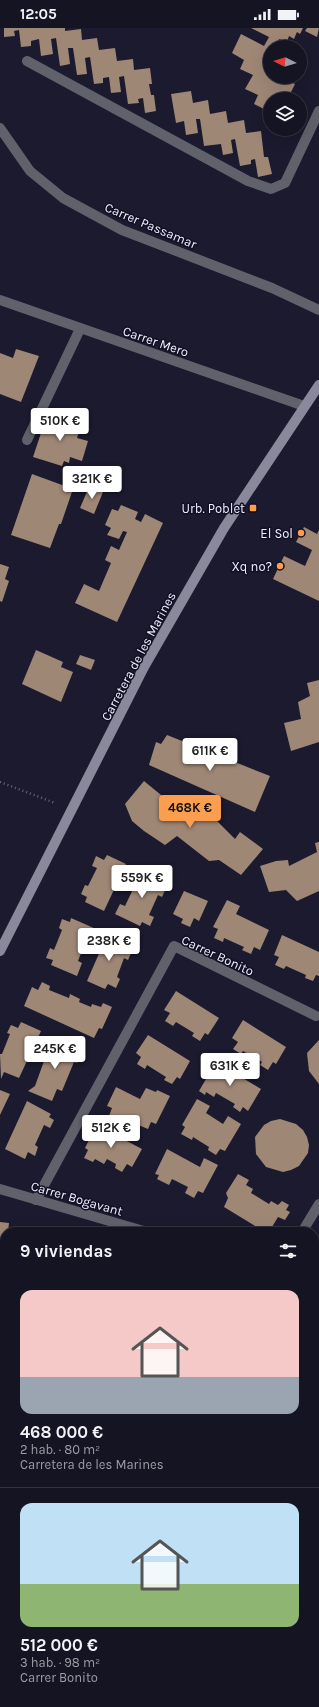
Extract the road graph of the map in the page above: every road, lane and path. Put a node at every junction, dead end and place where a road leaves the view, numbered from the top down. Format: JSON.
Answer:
{"nodes":[{"id":1,"x":27,"y":61,"type":"dead end"},
{"id":2,"x":319,"y":111,"type":"edge"},
{"id":3,"x":0,"y":128,"type":"edge"},
{"id":4,"x":0,"y":300,"type":"edge"},
{"id":5,"x":319,"y":310,"type":"edge"},
{"id":6,"x":80,"y":329,"type":"junction"},
{"id":7,"x":319,"y":385,"type":"edge"},
{"id":8,"x":304,"y":406,"type":"junction"},
{"id":9,"x":27,"y":440,"type":"dead end"},
{"id":10,"x":0,"y":782,"type":"edge"},
{"id":11,"x":72,"y":809,"type":"junction"},
{"id":12,"x":0,"y":951,"type":"edge"},
{"id":13,"x":316,"y":1016,"type":"dead end"},
{"id":14,"x":0,"y":1190,"type":"edge"},
{"id":15,"x":36,"y":1200,"type":"junction"},
{"id":16,"x":319,"y":1204,"type":"edge"},
{"id":17,"x":130,"y":1227,"type":"edge"},
{"id":18,"x":305,"y":1227,"type":"edge"}],
"edges":[{"from":1,"to":2,"type":"street"},
{"from":3,"to":5,"type":"street","name":"Carrer Passamar"},
{"from":4,"to":6,"type":"street","name":"Carrer Mero"},
{"from":6,"to":8,"type":"street","name":"Carrer Mero"},
{"from":6,"to":9,"type":"street"},
{"from":7,"to":8,"type":"main road","name":"Carretera de les Marines"},
{"from":8,"to":11,"type":"main road","name":"Carretera de les Marines"},
{"from":10,"to":11,"type":"path"},
{"from":11,"to":12,"type":"main road","name":"Carretera de les Marines"},
{"from":13,"to":15,"type":"street","name":"Carrer Bonito"},
{"from":14,"to":15,"type":"street","name":"Carrer Bogavant"},
{"from":15,"to":17,"type":"street","name":"Carrer Bogavant"},
{"from":16,"to":18,"type":"street"}]}
